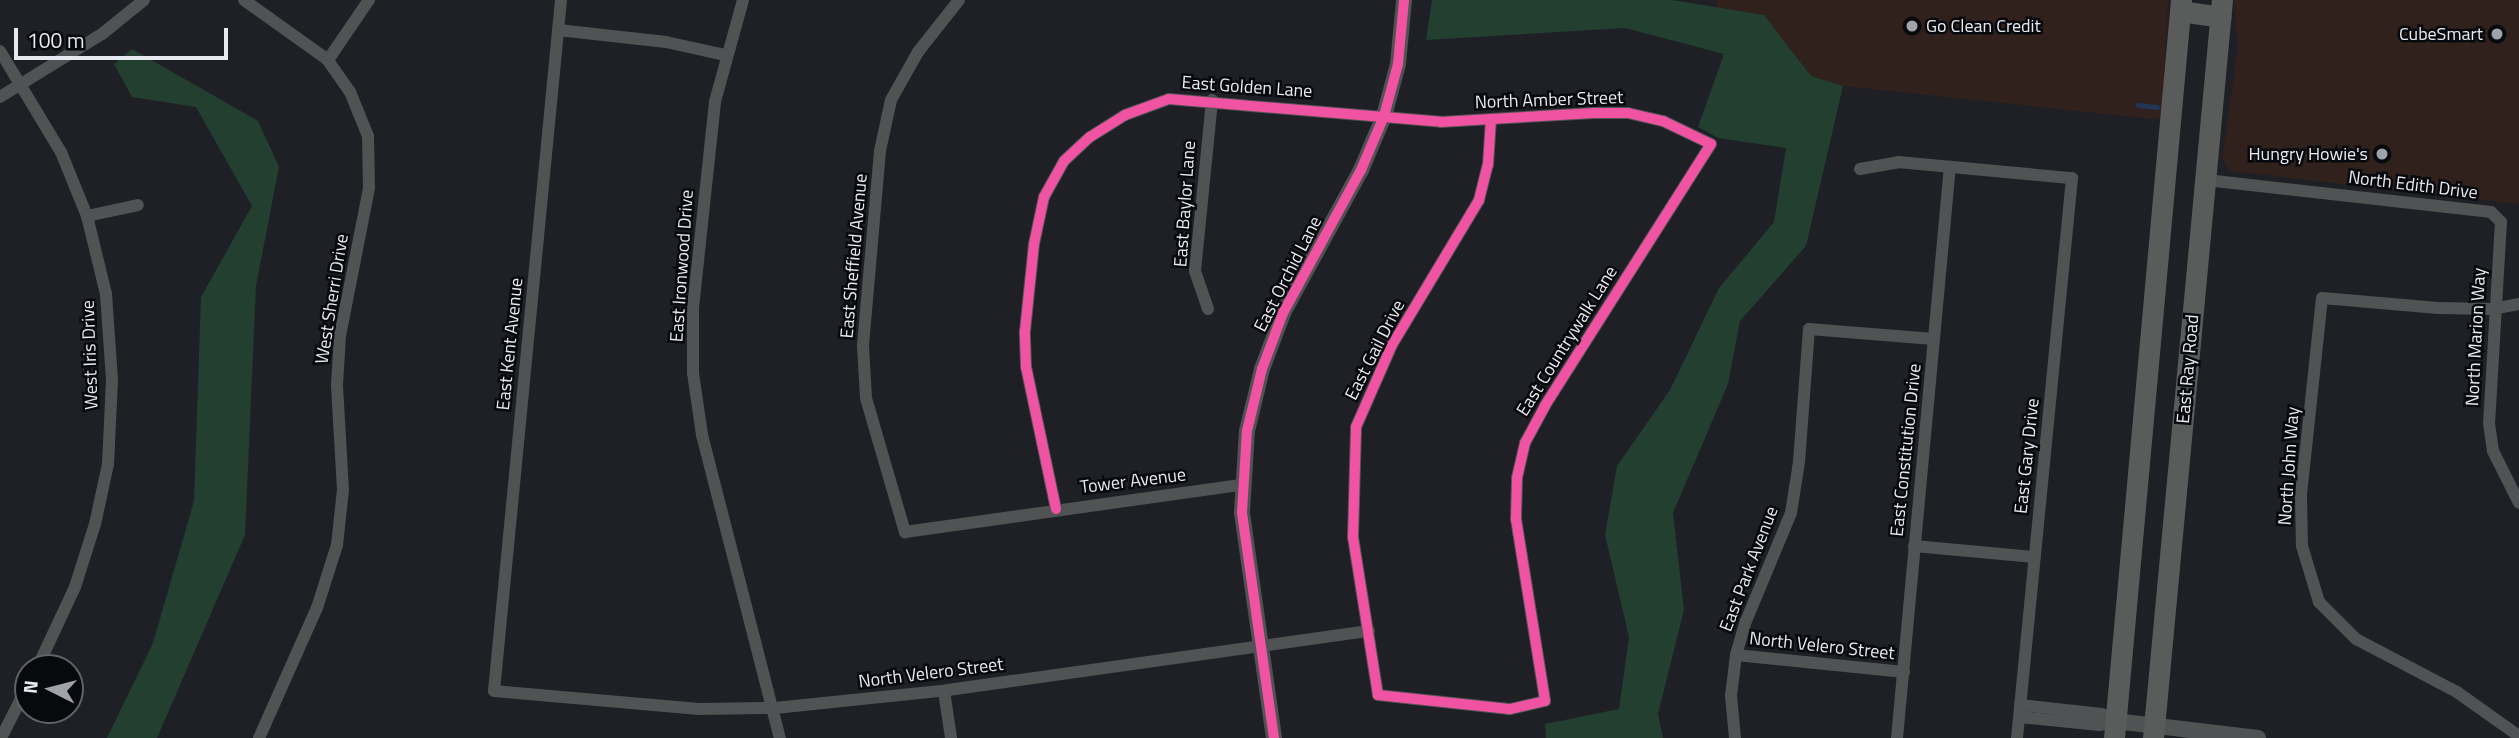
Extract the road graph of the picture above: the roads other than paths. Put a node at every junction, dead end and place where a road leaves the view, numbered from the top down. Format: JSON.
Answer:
{"nodes":[{"id":1,"x":144,"y":0,"type":"edge"},
{"id":2,"x":244,"y":0,"type":"edge"},
{"id":3,"x":369,"y":0,"type":"edge"},
{"id":4,"x":561,"y":0,"type":"edge"},
{"id":5,"x":743,"y":0,"type":"edge"},
{"id":6,"x":959,"y":0,"type":"edge"},
{"id":7,"x":1404,"y":0,"type":"edge"},
{"id":8,"x":2181,"y":6,"type":"edge"},
{"id":9,"x":2222,"y":8,"type":"edge"},
{"id":10,"x":558,"y":30,"type":"junction"},
{"id":11,"x":0,"y":51,"type":"edge"},
{"id":12,"x":725,"y":55,"type":"junction"},
{"id":13,"x":328,"y":60,"type":"junction"},
{"id":14,"x":22,"y":83,"type":"junction"},
{"id":15,"x":0,"y":97,"type":"edge"},
{"id":16,"x":1212,"y":100,"type":"junction"},
{"id":17,"x":1384,"y":116,"type":"junction"},
{"id":18,"x":1491,"y":119,"type":"junction"},
{"id":19,"x":1711,"y":144,"type":"joint"},
{"id":20,"x":1950,"y":166,"type":"junction"},
{"id":21,"x":1860,"y":169,"type":"dead end"},
{"id":22,"x":2206,"y":180,"type":"junction"},
{"id":23,"x":138,"y":205,"type":"dead end"},
{"id":24,"x":2491,"y":212,"type":"joint"},
{"id":25,"x":87,"y":216,"type":"junction"},
{"id":26,"x":2519,"y":304,"type":"edge"},
{"id":27,"x":1209,"y":309,"type":"dead end"},
{"id":28,"x":2493,"y":309,"type":"junction"},
{"id":29,"x":1934,"y":338,"type":"junction"},
{"id":30,"x":1241,"y":485,"type":"junction"},
{"id":31,"x":2514,"y":489,"type":"edge"},
{"id":32,"x":2519,"y":503,"type":"edge"},
{"id":33,"x":1056,"y":509,"type":"junction"},
{"id":34,"x":905,"y":532,"type":"joint"},
{"id":35,"x":1914,"y":546,"type":"junction"},
{"id":36,"x":2034,"y":557,"type":"junction"},
{"id":37,"x":1369,"y":631,"type":"junction"},
{"id":38,"x":1262,"y":647,"type":"junction"},
{"id":39,"x":44,"y":654,"type":"edge"},
{"id":40,"x":1737,"y":655,"type":"junction"},
{"id":41,"x":1904,"y":672,"type":"junction"},
{"id":42,"x":494,"y":691,"type":"joint"},
{"id":43,"x":944,"y":691,"type":"junction"},
{"id":44,"x":1378,"y":695,"type":"joint"},
{"id":45,"x":775,"y":708,"type":"junction"},
{"id":46,"x":2019,"y":711,"type":"junction"},
{"id":47,"x":14,"y":712,"type":"edge"},
{"id":48,"x":2115,"y":730,"type":"edge"},
{"id":49,"x":2154,"y":732,"type":"edge"},
{"id":50,"x":2519,"y":736,"type":"edge"},
{"id":51,"x":1,"y":738,"type":"edge"},
{"id":52,"x":259,"y":738,"type":"edge"},
{"id":53,"x":780,"y":738,"type":"edge"},
{"id":54,"x":951,"y":738,"type":"edge"},
{"id":55,"x":1274,"y":738,"type":"edge"},
{"id":56,"x":1735,"y":738,"type":"edge"},
{"id":57,"x":1897,"y":738,"type":"edge"},
{"id":58,"x":2017,"y":738,"type":"edge"},
{"id":59,"x":2258,"y":738,"type":"edge"}],
"edges":[{"from":1,"to":14,"type":"street"},
{"from":2,"to":13,"type":"street","name":"West Sherri Drive"},
{"from":3,"to":13,"type":"street"},
{"from":4,"to":10,"type":"street","name":"East Kent Avenue"},
{"from":5,"to":12,"type":"street","name":"East Ironwood Drive"},
{"from":6,"to":34,"type":"street","name":"East Sheffield Avenue"},
{"from":7,"to":17,"type":"street","name":"East Orchid Lane"},
{"from":8,"to":9,"type":"main road"},
{"from":8,"to":48,"type":"main road"},
{"from":9,"to":22,"type":"main road","name":"East Ray Road"},
{"from":10,"to":12,"type":"street"},
{"from":10,"to":42,"type":"street","name":"East Kent Avenue"},
{"from":11,"to":14,"type":"street","name":"West Iris Drive"},
{"from":12,"to":45,"type":"street","name":"East Ironwood Drive"},
{"from":13,"to":52,"type":"street","name":"West Sherri Drive"},
{"from":14,"to":15,"type":"street"},
{"from":14,"to":25,"type":"street","name":"West Iris Drive"},
{"from":16,"to":17,"type":"street","name":"East Golden Lane"},
{"from":16,"to":27,"type":"street","name":"East Baylor Lane"},
{"from":16,"to":33,"type":"street","name":"East Golden Lane"},
{"from":17,"to":18,"type":"street","name":"North Amber Street"},
{"from":17,"to":30,"type":"street","name":"East Orchid Lane"},
{"from":18,"to":19,"type":"street","name":"North Amber Street"},
{"from":18,"to":37,"type":"street","name":"East Gail Drive"},
{"from":19,"to":44,"type":"street","name":"East Countrywalk Lane"},
{"from":20,"to":21,"type":"street"},
{"from":20,"to":29,"type":"street","name":"East Constitution Drive"},
{"from":20,"to":36,"type":"street","name":"East Gary Drive"},
{"from":22,"to":24,"type":"street","name":"North Edith Drive"},
{"from":22,"to":49,"type":"main road","name":"East Ray Road"},
{"from":23,"to":25,"type":"street"},
{"from":24,"to":28,"type":"street","name":"North Marion Way"},
{"from":25,"to":39,"type":"street","name":"West Iris Drive"},
{"from":26,"to":28,"type":"street"},
{"from":28,"to":31,"type":"street","name":"North Marion Way"},
{"from":28,"to":50,"type":"street","name":"North John Way"},
{"from":29,"to":35,"type":"street","name":"East Constitution Drive"},
{"from":29,"to":40,"type":"street","name":"East Park Avenue"},
{"from":30,"to":33,"type":"street","name":"Tower Avenue"},
{"from":30,"to":38,"type":"street","name":"East Orchid Lane"},
{"from":31,"to":32,"type":"street","name":"North Marion Way"},
{"from":33,"to":34,"type":"street","name":"Tower Avenue"},
{"from":35,"to":36,"type":"street"},
{"from":35,"to":41,"type":"street","name":"East Constitution Drive"},
{"from":36,"to":46,"type":"street","name":"East Gary Drive"},
{"from":37,"to":38,"type":"street","name":"North Velero Street"},
{"from":37,"to":44,"type":"street","name":"East Gail Drive"},
{"from":38,"to":43,"type":"street","name":"North Velero Street"},
{"from":38,"to":55,"type":"street","name":"East Orchid Lane"},
{"from":40,"to":41,"type":"street","name":"North Velero Street"},
{"from":40,"to":56,"type":"street","name":"East Park Avenue"},
{"from":41,"to":57,"type":"street","name":"East Constitution Drive"},
{"from":42,"to":45,"type":"street","name":"North Velero Street"},
{"from":43,"to":45,"type":"street","name":"North Velero Street"},
{"from":43,"to":54,"type":"street"},
{"from":45,"to":53,"type":"street","name":"East Ironwood Drive"},
{"from":46,"to":48,"type":"street"},
{"from":46,"to":58,"type":"street","name":"East Gary Drive"},
{"from":47,"to":51,"type":"street"},
{"from":48,"to":49,"type":"street"},
{"from":49,"to":59,"type":"street"}]}
